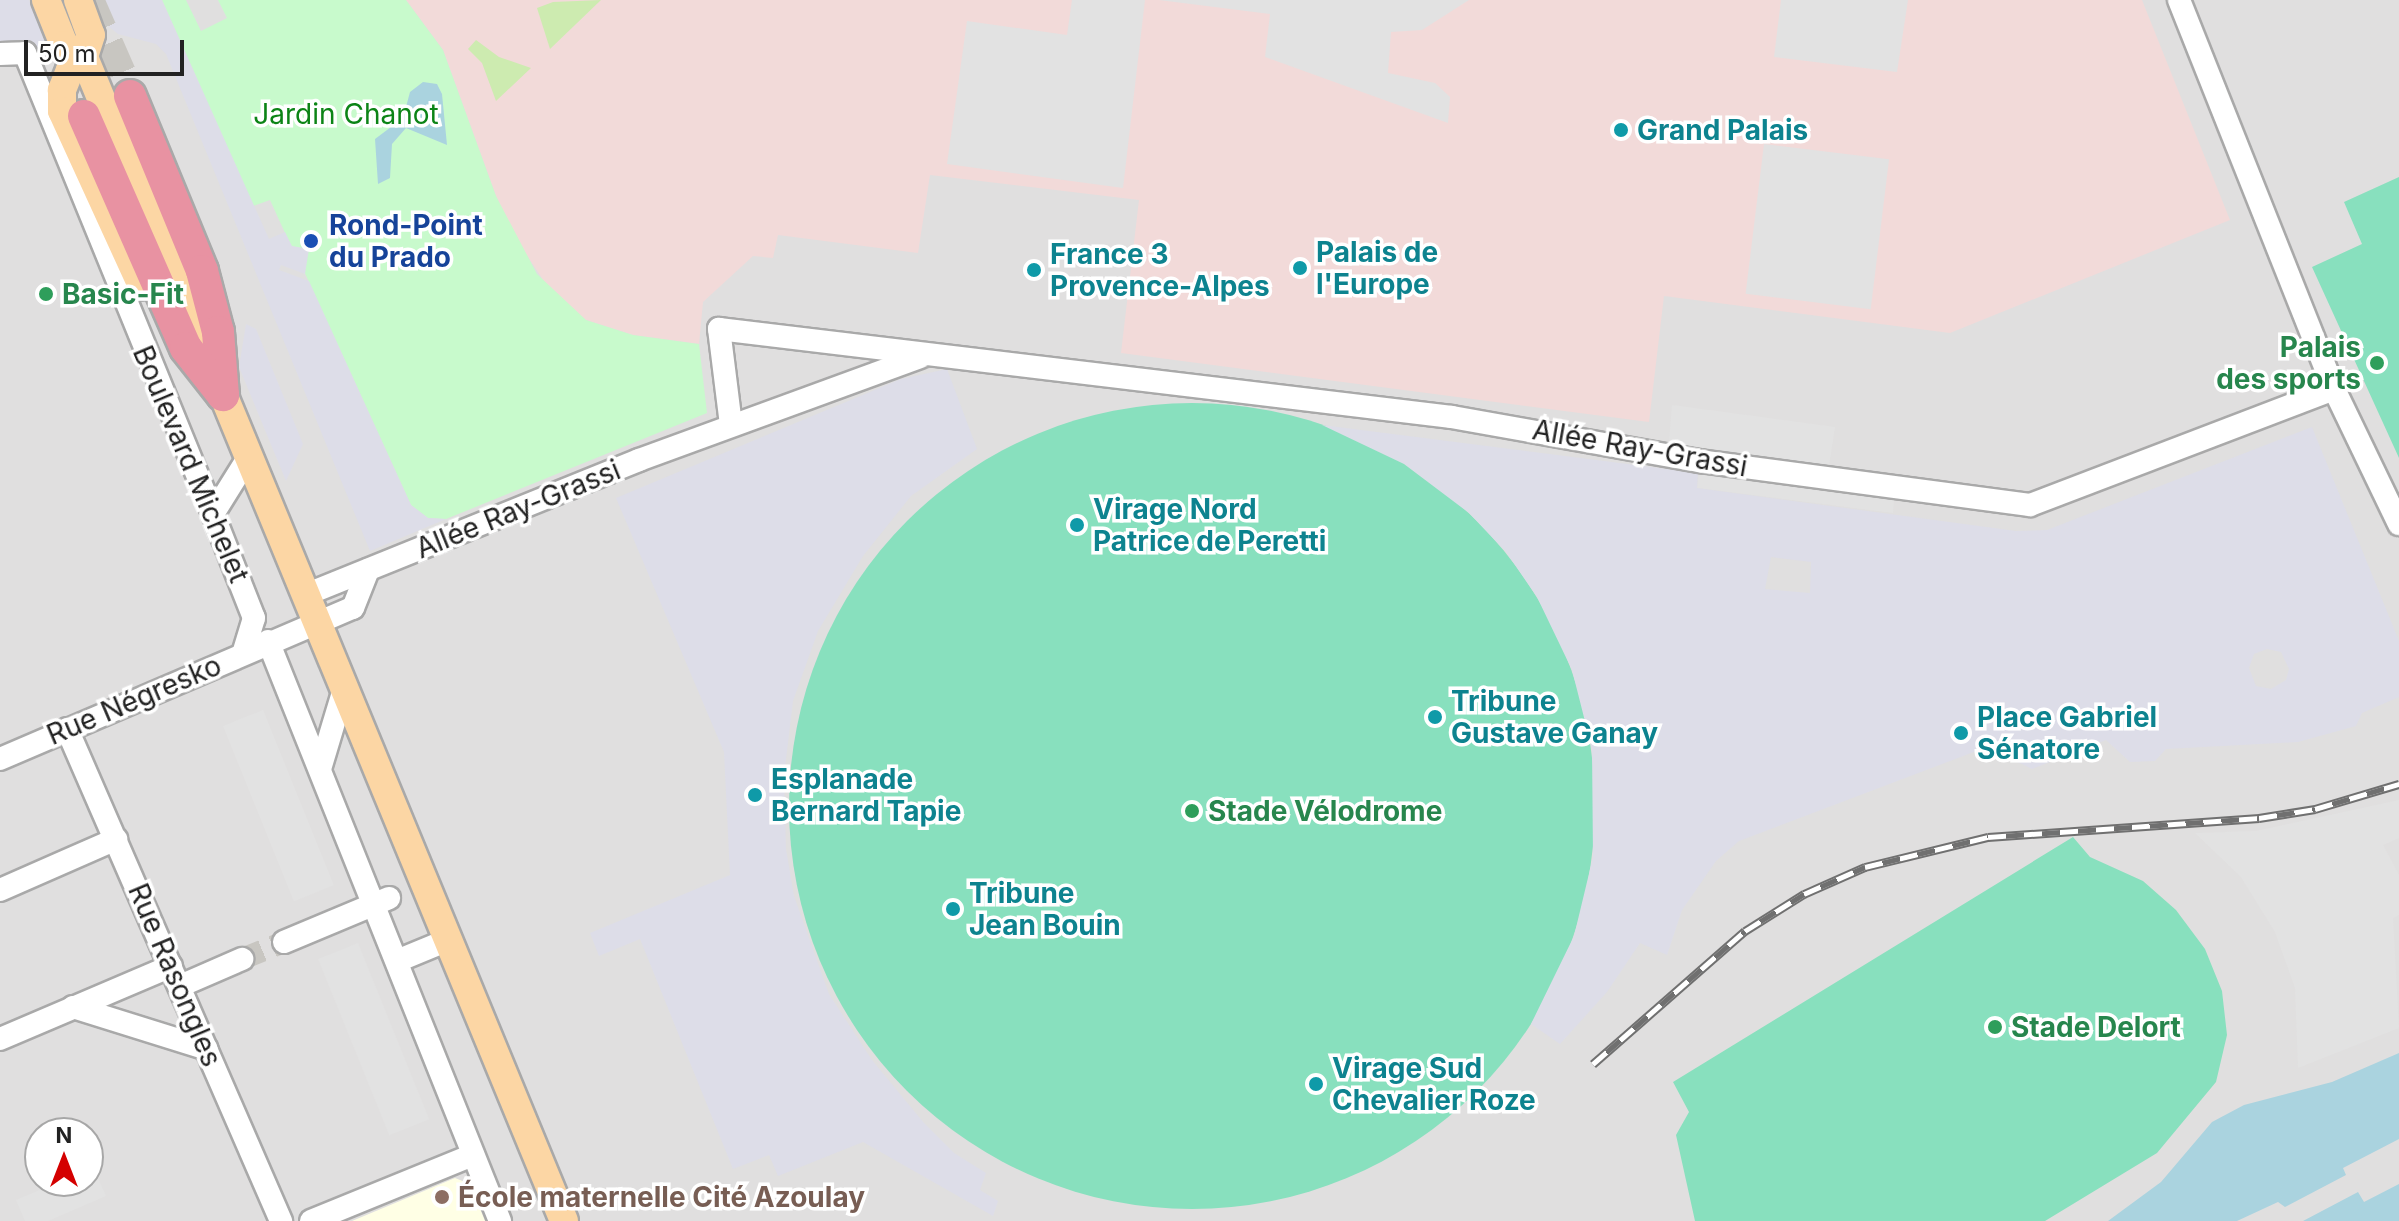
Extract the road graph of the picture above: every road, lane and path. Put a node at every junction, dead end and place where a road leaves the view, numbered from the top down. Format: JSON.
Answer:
{"nodes":[{"id":1,"x":46,"y":0,"type":"edge"},
{"id":2,"x":78,"y":0,"type":"edge"},
{"id":3,"x":2179,"y":0,"type":"edge"},
{"id":4,"x":0,"y":54,"type":"edge"},
{"id":5,"x":84,"y":57,"type":"junction"},
{"id":6,"x":130,"y":96,"type":"tunnel mouth"},
{"id":7,"x":84,"y":116,"type":"dead end"},
{"id":8,"x":925,"y":355,"type":"junction"},
{"id":9,"x":2334,"y":389,"type":"junction"},
{"id":10,"x":223,"y":395,"type":"junction"},
{"id":11,"x":731,"y":425,"type":"junction"},
{"id":12,"x":248,"y":458,"type":"junction"},
{"id":13,"x":213,"y":514,"type":"junction"},
{"id":14,"x":2399,"y":524,"type":"edge"},
{"id":15,"x":368,"y":570,"type":"junction"},
{"id":16,"x":305,"y":595,"type":"junction"},
{"id":17,"x":316,"y":623,"type":"junction"},
{"id":18,"x":268,"y":641,"type":"junction"},
{"id":19,"x":243,"y":653,"type":"junction"},
{"id":20,"x":344,"y":689,"type":"junction"},
{"id":21,"x":67,"y":729,"type":"junction"},
{"id":22,"x":0,"y":759,"type":"edge"},
{"id":23,"x":320,"y":769,"type":"junction"},
{"id":24,"x":116,"y":839,"type":"junction"},
{"id":25,"x":0,"y":890,"type":"edge"},
{"id":26,"x":382,"y":901,"type":"junction"},
{"id":27,"x":448,"y":940,"type":"junction"},
{"id":28,"x":284,"y":942,"type":"tunnel mouth"},
{"id":29,"x":242,"y":959,"type":"tunnel mouth"},
{"id":30,"x":397,"y":961,"type":"junction"},
{"id":31,"x":175,"y":976,"type":"junction"},
{"id":32,"x":73,"y":1007,"type":"junction"},
{"id":33,"x":0,"y":1039,"type":"edge"},
{"id":34,"x":207,"y":1049,"type":"junction"},
{"id":35,"x":473,"y":1155,"type":"junction"},
{"id":36,"x":281,"y":1221,"type":"edge"},
{"id":37,"x":311,"y":1221,"type":"edge"},
{"id":38,"x":500,"y":1221,"type":"edge"},
{"id":39,"x":564,"y":1221,"type":"edge"}],
"edges":[{"from":1,"to":5,"type":"main road","name":"Boulevard Michelet"},
{"from":2,"to":5,"type":"main road","name":"Boulevard Michelet"},
{"from":3,"to":9,"type":"street"},
{"from":4,"to":13,"type":"street","name":"Boulevard Michelet"},
{"from":5,"to":10,"type":"main road","name":"Boulevard Michelet"},
{"from":5,"to":10,"type":"main road","name":"Boulevard Michelet"},
{"from":6,"to":10,"type":"highway"},
{"from":7,"to":10,"type":"highway"},
{"from":8,"to":9,"type":"street","name":"Allée Ray-Grassi"},
{"from":8,"to":11,"type":"street","name":"Allée Ray-Grassi"},
{"from":8,"to":11,"type":"street","name":"Allée Ray-Grassi"},
{"from":9,"to":14,"type":"street"},
{"from":10,"to":12,"type":"main road","name":"Boulevard Michelet"},
{"from":11,"to":15,"type":"street","name":"Allée Ray-Grassi"},
{"from":12,"to":13,"type":"street"},
{"from":12,"to":16,"type":"main road","name":"Boulevard Michelet"},
{"from":13,"to":19,"type":"street","name":"Boulevard Michelet"},
{"from":15,"to":16,"type":"street","name":"Allée Ray-Grassi"},
{"from":15,"to":17,"type":"street","name":"Rue Négresko"},
{"from":16,"to":17,"type":"main road","name":"Boulevard Michelet"},
{"from":17,"to":18,"type":"street","name":"Rue Négresko"},
{"from":17,"to":20,"type":"main road","name":"Boulevard Michelet"},
{"from":18,"to":19,"type":"street","name":"Rue Négresko"},
{"from":18,"to":23,"type":"street"},
{"from":19,"to":21,"type":"street","name":"Rue Négresko"},
{"from":20,"to":23,"type":"street"},
{"from":20,"to":27,"type":"main road","name":"Boulevard Michelet"},
{"from":21,"to":22,"type":"street","name":"Rue Négresko"},
{"from":21,"to":24,"type":"street","name":"Rue Rasongles"},
{"from":23,"to":26,"type":"street"},
{"from":24,"to":25,"type":"street"},
{"from":24,"to":31,"type":"street","name":"Rue Rasongles"},
{"from":26,"to":28,"type":"street"},
{"from":26,"to":30,"type":"street"},
{"from":27,"to":30,"type":"street"},
{"from":27,"to":39,"type":"main road","name":"Boulevard Michelet"},
{"from":29,"to":31,"type":"street"},
{"from":30,"to":35,"type":"street"},
{"from":31,"to":32,"type":"street"},
{"from":31,"to":34,"type":"street","name":"Rue Rasongles"},
{"from":32,"to":33,"type":"street"},
{"from":32,"to":34,"type":"street"},
{"from":34,"to":36,"type":"street","name":"Rue Rasongles"},
{"from":35,"to":37,"type":"street"},
{"from":35,"to":38,"type":"street"}]}
